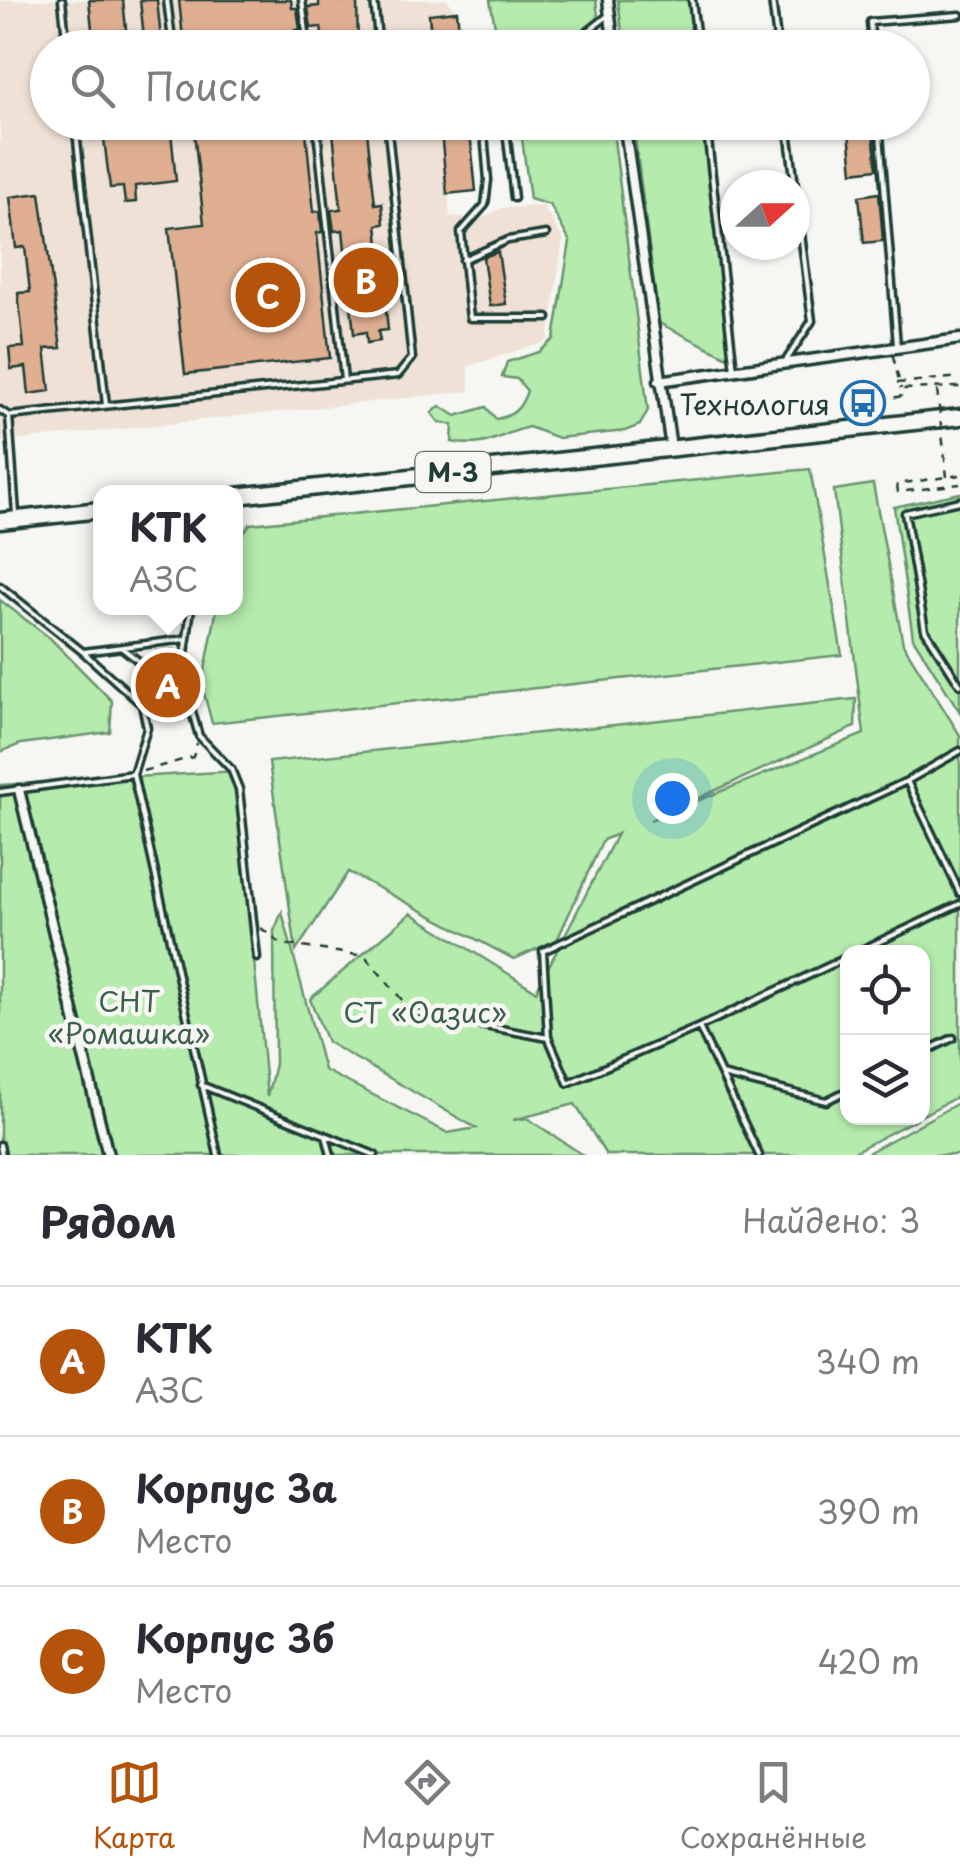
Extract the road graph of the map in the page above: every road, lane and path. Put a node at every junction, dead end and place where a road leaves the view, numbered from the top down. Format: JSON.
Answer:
{"nodes":[{"id":1,"x":62,"y":0,"type":"edge"},
{"id":2,"x":167,"y":0,"type":"edge"},
{"id":3,"x":302,"y":0,"type":"edge"},
{"id":4,"x":374,"y":0,"type":"edge"},
{"id":5,"x":608,"y":0,"type":"edge"},
{"id":6,"x":692,"y":0,"type":"edge"},
{"id":7,"x":772,"y":0,"type":"edge"},
{"id":8,"x":610,"y":14,"type":"junction"},
{"id":9,"x":960,"y":14,"type":"edge"},
{"id":10,"x":65,"y":30,"type":"edge"},
{"id":11,"x":171,"y":30,"type":"edge"},
{"id":12,"x":306,"y":30,"type":"edge"},
{"id":13,"x":377,"y":30,"type":"edge"},
{"id":14,"x":590,"y":30,"type":"edge"},
{"id":15,"x":612,"y":30,"type":"edge"},
{"id":16,"x":696,"y":30,"type":"edge"},
{"id":17,"x":776,"y":30,"type":"edge"},
{"id":18,"x":871,"y":30,"type":"edge"},
{"id":19,"x":77,"y":140,"type":"edge"},
{"id":20,"x":318,"y":140,"type":"edge"},
{"id":21,"x":389,"y":140,"type":"edge"},
{"id":22,"x":485,"y":140,"type":"edge"},
{"id":23,"x":506,"y":140,"type":"edge"},
{"id":24,"x":626,"y":140,"type":"edge"},
{"id":25,"x":708,"y":140,"type":"edge"},
{"id":26,"x":789,"y":140,"type":"edge"},
{"id":27,"x":881,"y":140,"type":"edge"},
{"id":28,"x":793,"y":170,"type":"edge"},
{"id":29,"x":514,"y":198,"type":"dead end"},
{"id":30,"x":546,"y":234,"type":"dead end"},
{"id":31,"x":464,"y":260,"type":"junction"},
{"id":32,"x":804,"y":260,"type":"edge"},
{"id":33,"x":548,"y":318,"type":"dead end"},
{"id":34,"x":960,"y":339,"type":"edge"},
{"id":35,"x":894,"y":345,"type":"junction"},
{"id":36,"x":784,"y":363,"type":"junction"},
{"id":37,"x":734,"y":370,"type":"junction"},
{"id":38,"x":960,"y":377,"type":"edge"},
{"id":39,"x":344,"y":380,"type":"junction"},
{"id":40,"x":659,"y":381,"type":"junction"},
{"id":41,"x":897,"y":383,"type":"junction"},
{"id":42,"x":960,"y":387,"type":"edge"},
{"id":43,"x":902,"y":389,"type":"junction"},
{"id":44,"x":937,"y":390,"type":"junction"},
{"id":45,"x":863,"y":403,"type":"dead end"},
{"id":46,"x":106,"y":406,"type":"junction"},
{"id":47,"x":0,"y":410,"type":"edge"},
{"id":48,"x":10,"y":416,"type":"junction"},
{"id":49,"x":960,"y":418,"type":"edge"},
{"id":50,"x":672,"y":448,"type":"junction"},
{"id":51,"x":960,"y":475,"type":"edge"},
{"id":52,"x":946,"y":478,"type":"junction"},
{"id":53,"x":960,"y":484,"type":"edge"},
{"id":54,"x":243,"y":495,"type":"edge"},
{"id":55,"x":960,"y":501,"type":"edge"},
{"id":56,"x":93,"y":511,"type":"edge"},
{"id":57,"x":17,"y":519,"type":"junction"},
{"id":58,"x":0,"y":521,"type":"edge"},
{"id":59,"x":0,"y":586,"type":"edge"},
{"id":60,"x":191,"y":615,"type":"edge"},
{"id":61,"x":186,"y":639,"type":"junction"},
{"id":62,"x":122,"y":648,"type":"junction"},
{"id":63,"x":83,"y":652,"type":"junction"},
{"id":64,"x":184,"y":661,"type":"junction"},
{"id":65,"x":174,"y":662,"type":"dead end"},
{"id":66,"x":159,"y":664,"type":"dead end"},
{"id":67,"x":960,"y":685,"type":"edge"},
{"id":68,"x":188,"y":698,"type":"junction"},
{"id":69,"x":142,"y":704,"type":"junction"},
{"id":70,"x":199,"y":736,"type":"junction"},
{"id":71,"x":960,"y":751,"type":"edge"},
{"id":72,"x":133,"y":774,"type":"junction"},
{"id":73,"x":907,"y":780,"type":"junction"},
{"id":74,"x":19,"y":790,"type":"junction"},
{"id":75,"x":0,"y":792,"type":"edge"},
{"id":76,"x":960,"y":893,"type":"edge"},
{"id":77,"x":960,"y":904,"type":"edge"},
{"id":78,"x":254,"y":923,"type":"junction"},
{"id":79,"x":872,"y":945,"type":"edge"},
{"id":80,"x":258,"y":958,"type":"dead end"},
{"id":81,"x":840,"y":961,"type":"edge"},
{"id":82,"x":412,"y":1012,"type":"joint"},
{"id":83,"x":699,"y":1026,"type":"junction"},
{"id":84,"x":548,"y":1038,"type":"junction"},
{"id":85,"x":953,"y":1038,"type":"dead end"},
{"id":86,"x":930,"y":1049,"type":"edge"},
{"id":87,"x":722,"y":1075,"type":"junction"},
{"id":88,"x":202,"y":1085,"type":"junction"},
{"id":89,"x":840,"y":1094,"type":"edge"},
{"id":90,"x":326,"y":1136,"type":"junction"},
{"id":91,"x":0,"y":1145,"type":"edge"},
{"id":92,"x":2,"y":1155,"type":"edge"},
{"id":93,"x":108,"y":1155,"type":"edge"},
{"id":94,"x":218,"y":1155,"type":"edge"},
{"id":95,"x":330,"y":1155,"type":"edge"},
{"id":96,"x":375,"y":1155,"type":"edge"},
{"id":97,"x":759,"y":1155,"type":"edge"}],
"edges":[{"from":1,"to":10,"type":"lane"},
{"from":2,"to":11,"type":"lane"},
{"from":3,"to":12,"type":"lane"},
{"from":4,"to":13,"type":"lane"},
{"from":5,"to":8,"type":"street"},
{"from":6,"to":16,"type":"lane"},
{"from":7,"to":17,"type":"lane"},
{"from":8,"to":14,"type":"lane"},
{"from":8,"to":15,"type":"street"},
{"from":9,"to":18,"type":"lane"},
{"from":19,"to":46,"type":"lane"},
{"from":20,"to":39,"type":"lane"},
{"from":21,"to":39,"type":"lane"},
{"from":22,"to":31,"type":"lane"},
{"from":23,"to":29,"type":"lane"},
{"from":24,"to":40,"type":"street"},
{"from":25,"to":37,"type":"lane"},
{"from":26,"to":28,"type":"lane"},
{"from":27,"to":35,"type":"lane"},
{"from":30,"to":31,"type":"lane"},
{"from":31,"to":33,"type":"lane"},
{"from":32,"to":36,"type":"lane"},
{"from":34,"to":35,"type":"street"},
{"from":35,"to":36,"type":"street"},
{"from":35,"to":41,"type":"path"},
{"from":36,"to":37,"type":"street"},
{"from":37,"to":40,"type":"street"},
{"from":38,"to":41,"type":"path"},
{"from":39,"to":46,"type":"lane"},
{"from":40,"to":50,"type":"street"},
{"from":41,"to":43,"type":"path"},
{"from":42,"to":44,"type":"path"},
{"from":43,"to":44,"type":"path"},
{"from":43,"to":45,"type":"path"},
{"from":44,"to":52,"type":"path","bridge":true},
{"from":46,"to":48,"type":"lane"},
{"from":47,"to":48,"type":"lane"},
{"from":48,"to":57,"type":"lane"},
{"from":49,"to":50,"type":"highway","number":"М-3"},
{"from":50,"to":54,"type":"highway","number":"М-3"},
{"from":51,"to":52,"type":"path"},
{"from":52,"to":53,"type":"path"},
{"from":55,"to":67,"type":"lane"},
{"from":56,"to":57,"type":"highway"},
{"from":57,"to":58,"type":"highway"},
{"from":59,"to":63,"type":"lane"},
{"from":60,"to":61,"type":"lane"},
{"from":61,"to":62,"type":"lane"},
{"from":61,"to":64,"type":"lane"},
{"from":62,"to":63,"type":"lane"},
{"from":62,"to":66,"type":"lane"},
{"from":63,"to":69,"type":"lane"},
{"from":64,"to":65,"type":"lane"},
{"from":64,"to":68,"type":"lane"},
{"from":68,"to":69,"type":"lane"},
{"from":68,"to":70,"type":"lane"},
{"from":69,"to":72,"type":"lane"},
{"from":70,"to":72,"type":"path"},
{"from":70,"to":78,"type":"lane"},
{"from":71,"to":73,"type":"lane"},
{"from":72,"to":74,"type":"lane"},
{"from":72,"to":88,"type":"lane"},
{"from":73,"to":76,"type":"lane"},
{"from":73,"to":84,"type":"lane"},
{"from":74,"to":75,"type":"lane"},
{"from":74,"to":93,"type":"street"},
{"from":77,"to":79,"type":"lane"},
{"from":78,"to":80,"type":"lane"},
{"from":78,"to":82,"type":"path"},
{"from":81,"to":83,"type":"lane"},
{"from":82,"to":84,"type":"lane"},
{"from":83,"to":84,"type":"lane"},
{"from":83,"to":87,"type":"lane"},
{"from":85,"to":86,"type":"lane"},
{"from":87,"to":89,"type":"lane"},
{"from":87,"to":97,"type":"lane"},
{"from":88,"to":90,"type":"lane"},
{"from":88,"to":94,"type":"lane"},
{"from":90,"to":95,"type":"lane"},
{"from":90,"to":96,"type":"lane"},
{"from":91,"to":92,"type":"lane"}]}
